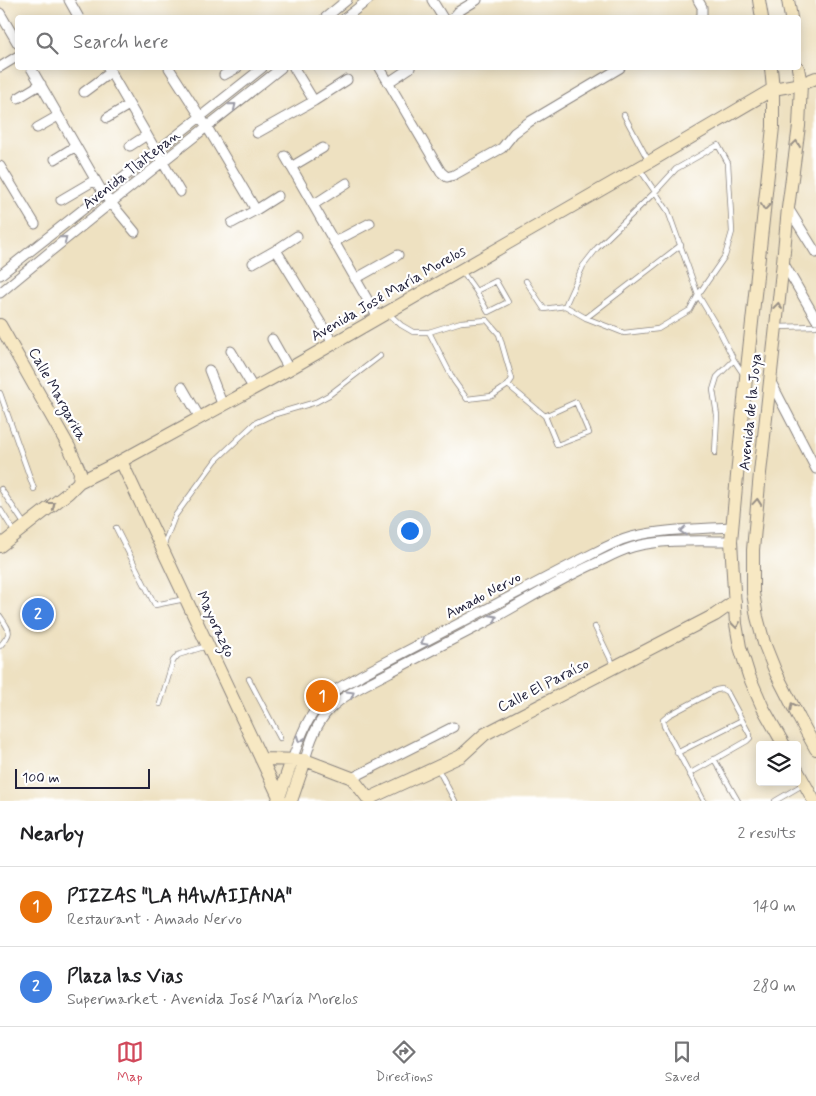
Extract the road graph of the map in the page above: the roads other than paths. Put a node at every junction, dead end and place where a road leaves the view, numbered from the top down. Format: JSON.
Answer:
{"nodes":[{"id":1,"x":69,"y":0,"type":"edge"},
{"id":2,"x":368,"y":0,"type":"edge"},
{"id":3,"x":432,"y":0,"type":"edge"},
{"id":4,"x":477,"y":0,"type":"edge"},
{"id":5,"x":698,"y":0,"type":"edge"},
{"id":6,"x":760,"y":0,"type":"edge"},
{"id":7,"x":788,"y":0,"type":"edge"},
{"id":8,"x":343,"y":1,"type":"edge"},
{"id":9,"x":0,"y":13,"type":"edge"},
{"id":10,"x":75,"y":15,"type":"edge"},
{"id":11,"x":328,"y":15,"type":"edge"},
{"id":12,"x":347,"y":15,"type":"edge"},
{"id":13,"x":350,"y":15,"type":"edge"},
{"id":14,"x":441,"y":15,"type":"edge"},
{"id":15,"x":456,"y":15,"type":"edge"},
{"id":16,"x":702,"y":15,"type":"edge"},
{"id":17,"x":762,"y":15,"type":"edge"},
{"id":18,"x":790,"y":15,"type":"edge"},
{"id":19,"x":15,"y":39,"type":"edge"},
{"id":20,"x":15,"y":58,"type":"edge"},
{"id":21,"x":0,"y":68,"type":"edge"},
{"id":22,"x":32,"y":70,"type":"edge"},
{"id":23,"x":109,"y":70,"type":"edge"},
{"id":24,"x":170,"y":70,"type":"edge"},
{"id":25,"x":233,"y":70,"type":"edge"},
{"id":26,"x":259,"y":70,"type":"edge"},
{"id":27,"x":278,"y":70,"type":"edge"},
{"id":28,"x":295,"y":70,"type":"edge"},
{"id":29,"x":381,"y":70,"type":"edge"},
{"id":30,"x":407,"y":70,"type":"edge"},
{"id":31,"x":617,"y":70,"type":"edge"},
{"id":32,"x":771,"y":70,"type":"edge"},
{"id":33,"x":798,"y":70,"type":"edge"},
{"id":34,"x":224,"y":75,"type":"dead end"},
{"id":35,"x":816,"y":77,"type":"edge"},
{"id":36,"x":347,"y":80,"type":"dead end"},
{"id":37,"x":389,"y":82,"type":"junction"},
{"id":38,"x":40,"y":84,"type":"junction"},
{"id":39,"x":800,"y":84,"type":"junction"},
{"id":40,"x":773,"y":89,"type":"junction"},
{"id":41,"x":84,"y":92,"type":"dead end"},
{"id":42,"x":18,"y":98,"type":"dead end"},
{"id":43,"x":314,"y":101,"type":"junction"},
{"id":44,"x":129,"y":105,"type":"junction"},
{"id":45,"x":624,"y":115,"type":"dead end"},
{"id":46,"x":58,"y":116,"type":"junction"},
{"id":47,"x":200,"y":116,"type":"junction"},
{"id":48,"x":108,"y":118,"type":"dead end"},
{"id":49,"x":207,"y":127,"type":"junction"},
{"id":50,"x":37,"y":128,"type":"dead end"},
{"id":51,"x":257,"y":134,"type":"dead end"},
{"id":52,"x":147,"y":135,"type":"junction"},
{"id":53,"x":76,"y":146,"type":"junction"},
{"id":54,"x":130,"y":146,"type":"dead end"},
{"id":55,"x":324,"y":148,"type":"dead end"},
{"id":56,"x":156,"y":151,"type":"junction"},
{"id":57,"x":285,"y":156,"type":"dead end"},
{"id":58,"x":55,"y":159,"type":"dead end"},
{"id":59,"x":162,"y":161,"type":"junction"},
{"id":60,"x":644,"y":165,"type":"junction"},
{"id":61,"x":0,"y":166,"type":"edge"},
{"id":62,"x":291,"y":167,"type":"junction"},
{"id":63,"x":95,"y":180,"type":"junction"},
{"id":64,"x":347,"y":183,"type":"dead end"},
{"id":65,"x":180,"y":192,"type":"dead end"},
{"id":66,"x":655,"y":192,"type":"junction"},
{"id":67,"x":103,"y":193,"type":"junction"},
{"id":68,"x":278,"y":196,"type":"dead end"},
{"id":69,"x":61,"y":200,"type":"dead end"},
{"id":70,"x":110,"y":203,"type":"junction"},
{"id":71,"x":313,"y":205,"type":"junction"},
{"id":72,"x":788,"y":208,"type":"junction"},
{"id":73,"x":256,"y":210,"type":"junction"},
{"id":74,"x":232,"y":223,"type":"dead end"},
{"id":75,"x":370,"y":223,"type":"dead end"},
{"id":76,"x":35,"y":224,"type":"dead end"},
{"id":77,"x":135,"y":232,"type":"dead end"},
{"id":78,"x":297,"y":236,"type":"dead end"},
{"id":79,"x":41,"y":242,"type":"junction"},
{"id":80,"x":334,"y":242,"type":"junction"},
{"id":81,"x":681,"y":245,"type":"junction"},
{"id":82,"x":276,"y":250,"type":"junction"},
{"id":83,"x":49,"y":252,"type":"junction"},
{"id":84,"x":816,"y":252,"type":"edge"},
{"id":85,"x":398,"y":255,"type":"dead end"},
{"id":86,"x":784,"y":262,"type":"junction"},
{"id":87,"x":253,"y":263,"type":"dead end"},
{"id":88,"x":461,"y":270,"type":"junction"},
{"id":89,"x":0,"y":274,"type":"edge"},
{"id":90,"x":356,"y":279,"type":"junction"},
{"id":91,"x":526,"y":282,"type":"dead end"},
{"id":92,"x":476,"y":292,"type":"junction"},
{"id":93,"x":0,"y":293,"type":"edge"},
{"id":94,"x":698,"y":295,"type":"junction"},
{"id":95,"x":565,"y":306,"type":"junction"},
{"id":96,"x":382,"y":315,"type":"junction"},
{"id":97,"x":586,"y":318,"type":"junction"},
{"id":98,"x":816,"y":318,"type":"edge"},
{"id":99,"x":0,"y":325,"type":"edge"},
{"id":100,"x":816,"y":326,"type":"edge"},
{"id":101,"x":776,"y":327,"type":"junction"},
{"id":102,"x":429,"y":332,"type":"junction"},
{"id":103,"x":272,"y":339,"type":"dead end"},
{"id":104,"x":333,"y":343,"type":"junction"},
{"id":105,"x":232,"y":351,"type":"dead end"},
{"id":106,"x":380,"y":356,"type":"dead end"},
{"id":107,"x":734,"y":360,"type":"junction"},
{"id":108,"x":289,"y":369,"type":"junction"},
{"id":109,"x":209,"y":370,"type":"dead end"},
{"id":110,"x":746,"y":378,"type":"junction"},
{"id":111,"x":771,"y":382,"type":"junction"},
{"id":112,"x":508,"y":385,"type":"junction"},
{"id":113,"x":182,"y":387,"type":"dead end"},
{"id":114,"x":254,"y":389,"type":"junction"},
{"id":115,"x":0,"y":393,"type":"edge"},
{"id":116,"x":223,"y":406,"type":"junction"},
{"id":117,"x":545,"y":416,"type":"junction"},
{"id":118,"x":200,"y":418,"type":"junction"},
{"id":119,"x":715,"y":453,"type":"dead end"},
{"id":120,"x":121,"y":461,"type":"junction"},
{"id":121,"x":816,"y":469,"type":"edge"},
{"id":122,"x":79,"y":482,"type":"junction"},
{"id":123,"x":1,"y":489,"type":"edge"},
{"id":124,"x":34,"y":489,"type":"dead end"},
{"id":125,"x":0,"y":509,"type":"edge"},
{"id":126,"x":732,"y":527,"type":"junction"},
{"id":127,"x":116,"y":528,"type":"dead end"},
{"id":128,"x":21,"y":530,"type":"junction"},
{"id":129,"x":731,"y":541,"type":"junction"},
{"id":130,"x":0,"y":546,"type":"edge"},
{"id":131,"x":162,"y":548,"type":"junction"},
{"id":132,"x":186,"y":599,"type":"junction"},
{"id":133,"x":735,"y":601,"type":"junction"},
{"id":134,"x":0,"y":616,"type":"edge"},
{"id":135,"x":595,"y":627,"type":"dead end"},
{"id":136,"x":0,"y":646,"type":"edge"},
{"id":137,"x":208,"y":646,"type":"junction"},
{"id":138,"x":614,"y":667,"type":"junction"},
{"id":139,"x":249,"y":680,"type":"dead end"},
{"id":140,"x":160,"y":704,"type":"dead end"},
{"id":141,"x":742,"y":720,"type":"junction"},
{"id":142,"x":453,"y":727,"type":"dead end"},
{"id":143,"x":280,"y":738,"type":"dead end"},
{"id":144,"x":782,"y":741,"type":"edge"},
{"id":145,"x":816,"y":749,"type":"edge"},
{"id":146,"x":677,"y":753,"type":"junction"},
{"id":147,"x":261,"y":759,"type":"junction"},
{"id":148,"x":714,"y":759,"type":"junction"},
{"id":149,"x":298,"y":760,"type":"junction"},
{"id":150,"x":438,"y":767,"type":"junction"},
{"id":151,"x":688,"y":774,"type":"junction"},
{"id":152,"x":801,"y":777,"type":"edge"},
{"id":153,"x":352,"y":778,"type":"junction"},
{"id":154,"x":805,"y":784,"type":"junction"},
{"id":155,"x":282,"y":800,"type":"edge"},
{"id":156,"x":369,"y":800,"type":"edge"},
{"id":157,"x":455,"y":801,"type":"edge"},
{"id":158,"x":704,"y":801,"type":"edge"},
{"id":159,"x":738,"y":801,"type":"edge"},
{"id":160,"x":775,"y":801,"type":"edge"},
{"id":161,"x":814,"y":801,"type":"edge"}],
"edges":[{"from":1,"to":10,"type":"street"},
{"from":2,"to":13,"type":"street"},
{"from":3,"to":14,"type":"street"},
{"from":4,"to":15,"type":"street"},
{"from":5,"to":16,"type":"street"},
{"from":6,"to":17,"type":"main road"},
{"from":7,"to":18,"type":"main road"},
{"from":8,"to":11,"type":"street"},
{"from":8,"to":12,"type":"street"},
{"from":9,"to":19,"type":"street"},
{"from":20,"to":21,"type":"street"},
{"from":22,"to":38,"type":"street"},
{"from":23,"to":41,"type":"street"},
{"from":23,"to":44,"type":"street"},
{"from":24,"to":47,"type":"street"},
{"from":25,"to":34,"type":"street"},
{"from":26,"to":47,"type":"street","name":"Avenida Tlaltepan"},
{"from":49,"to":27,"type":"street","name":"Avenida Tlaltepan","one_way":true},
{"from":28,"to":43,"type":"street"},
{"from":29,"to":37,"type":"street"},
{"from":30,"to":37,"type":"street"},
{"from":31,"to":37,"type":"street"},
{"from":32,"to":40,"type":"main road","name":"Avenida de la Joya"},
{"from":33,"to":39,"type":"main road","name":"Avenida de la Joya"},
{"from":35,"to":39,"type":"main road","name":"Avenida José María Morelos"},
{"from":36,"to":43,"type":"street"},
{"from":38,"to":42,"type":"street"},
{"from":38,"to":46,"type":"street"},
{"from":39,"to":40,"type":"main road","name":"Avenida José María Morelos"},
{"from":72,"to":39,"type":"main road","name":"Avenida de la Joya","one_way":true},
{"from":40,"to":60,"type":"main road","name":"Avenida José María Morelos"},
{"from":40,"to":110,"type":"main road","name":"Avenida de la Joya","one_way":true},
{"from":43,"to":51,"type":"street"},
{"from":44,"to":48,"type":"street"},
{"from":44,"to":52,"type":"street"},
{"from":45,"to":60,"type":"lane"},
{"from":46,"to":50,"type":"street"},
{"from":46,"to":53,"type":"street"},
{"from":47,"to":49,"type":"street"},
{"from":47,"to":56,"type":"street","name":"Avenida Tlaltepan"},
{"from":49,"to":59,"type":"street","name":"Avenida Tlaltepan"},
{"from":49,"to":73,"type":"street"},
{"from":52,"to":54,"type":"street"},
{"from":52,"to":56,"type":"street"},
{"from":53,"to":58,"type":"street"},
{"from":53,"to":63,"type":"street"},
{"from":55,"to":62,"type":"street"},
{"from":56,"to":59,"type":"street"},
{"from":56,"to":67,"type":"street","name":"Avenida Tlaltepan"},
{"from":57,"to":62,"type":"street"},
{"from":59,"to":65,"type":"street"},
{"from":59,"to":70,"type":"street","name":"Avenida Tlaltepan"},
{"from":60,"to":66,"type":"lane"},
{"from":60,"to":88,"type":"main road","name":"Avenida José María Morelos"},
{"from":61,"to":76,"type":"street"},
{"from":62,"to":71,"type":"street"},
{"from":63,"to":67,"type":"street"},
{"from":63,"to":69,"type":"street"},
{"from":64,"to":71,"type":"street"},
{"from":66,"to":81,"type":"lane"},
{"from":66,"to":94,"type":"lane"},
{"from":66,"to":95,"type":"lane"},
{"from":67,"to":70,"type":"street"},
{"from":67,"to":79,"type":"street","name":"Avenida Tlaltepan"},
{"from":68,"to":73,"type":"street"},
{"from":70,"to":77,"type":"street"},
{"from":83,"to":70,"type":"street","name":"Avenida Tlaltepan","one_way":true},
{"from":71,"to":80,"type":"street"},
{"from":72,"to":84,"type":"street"},
{"from":72,"to":86,"type":"main road","name":"Avenida de la Joya"},
{"from":73,"to":74,"type":"street"},
{"from":75,"to":80,"type":"street"},
{"from":78,"to":82,"type":"street"},
{"from":79,"to":83,"type":"street"},
{"from":79,"to":89,"type":"street","name":"Avenida Tlaltepan"},
{"from":80,"to":90,"type":"street"},
{"from":81,"to":94,"type":"lane"},
{"from":81,"to":97,"type":"lane"},
{"from":82,"to":87,"type":"street"},
{"from":82,"to":104,"type":"street"},
{"from":83,"to":93,"type":"street","name":"Avenida Tlaltepan"},
{"from":85,"to":90,"type":"street"},
{"from":86,"to":98,"type":"street"},
{"from":101,"to":86,"type":"main road","name":"Avenida de la Joya","one_way":true},
{"from":88,"to":92,"type":"lane"},
{"from":88,"to":96,"type":"main road","name":"Avenida José María Morelos"},
{"from":90,"to":96,"type":"street"},
{"from":91,"to":95,"type":"lane"},
{"from":92,"to":92,"type":"lane"},
{"from":94,"to":97,"type":"lane"},
{"from":94,"to":107,"type":"lane"},
{"from":95,"to":97,"type":"lane"},
{"from":96,"to":102,"type":"lane"},
{"from":96,"to":104,"type":"main road","name":"Avenida José María Morelos"},
{"from":99,"to":122,"type":"main road","name":"Calle Margarita"},
{"from":100,"to":101,"type":"lane"},
{"from":101,"to":111,"type":"main road","name":"Avenida de la Joya"},
{"from":102,"to":112,"type":"lane"},
{"from":102,"to":112,"type":"lane"},
{"from":103,"to":108,"type":"street"},
{"from":104,"to":108,"type":"main road","name":"Avenida José María Morelos"},
{"from":105,"to":114,"type":"street"},
{"from":106,"to":131,"type":"lane"},
{"from":107,"to":110,"type":"lane"},
{"from":107,"to":119,"type":"lane"},
{"from":108,"to":114,"type":"main road","name":"Avenida José María Morelos"},
{"from":109,"to":116,"type":"street"},
{"from":110,"to":126,"type":"main road","name":"Avenida de la Joya"},
{"from":111,"to":121,"type":"street"},
{"from":145,"to":111,"type":"main road","name":"Avenida de la Joya","one_way":true},
{"from":112,"to":117,"type":"lane"},
{"from":113,"to":118,"type":"street"},
{"from":114,"to":116,"type":"main road","name":"Avenida José María Morelos"},
{"from":115,"to":124,"type":"lane"},
{"from":116,"to":118,"type":"main road","name":"Avenida José María Morelos"},
{"from":117,"to":117,"type":"lane"},
{"from":118,"to":120,"type":"main road","name":"Avenida José María Morelos"},
{"from":120,"to":122,"type":"main road","name":"Avenida José María Morelos"},
{"from":120,"to":131,"type":"main road","name":"Mayorazgo"},
{"from":128,"to":122,"type":"main road","name":"Avenida José María Morelos","one_way":true},
{"from":123,"to":128,"type":"lane"},
{"from":125,"to":128,"type":"lane"},
{"from":126,"to":129,"type":"main road","name":"Avenida de la Joya"},
{"from":126,"to":149,"type":"street","name":"Amado Nervo","one_way":true},
{"from":127,"to":132,"type":"lane"},
{"from":128,"to":130,"type":"main road","name":"Avenida José María Morelos"},
{"from":129,"to":133,"type":"main road","name":"Avenida de la Joya"},
{"from":149,"to":129,"type":"street","name":"Amado Nervo","one_way":true},
{"from":131,"to":132,"type":"main road","name":"Mayorazgo"},
{"from":132,"to":137,"type":"main road","name":"Mayorazgo"},
{"from":133,"to":138,"type":"main road","name":"Calle El Paraíso"},
{"from":133,"to":144,"type":"main road","name":"Avenida de la Joya","one_way":true},
{"from":134,"to":136,"type":"lane"},
{"from":135,"to":138,"type":"lane"},
{"from":137,"to":140,"type":"lane"},
{"from":137,"to":147,"type":"main road","name":"Mayorazgo"},
{"from":138,"to":150,"type":"main road","name":"Calle El Paraíso"},
{"from":139,"to":143,"type":"lane"},
{"from":141,"to":146,"type":"lane"},
{"from":141,"to":146,"type":"lane"},
{"from":141,"to":148,"type":"lane"},
{"from":142,"to":153,"type":"street"},
{"from":146,"to":151,"type":"lane"},
{"from":147,"to":149,"type":"main road"},
{"from":147,"to":155,"type":"main road","name":"Mayorazgo"},
{"from":148,"to":151,"type":"lane"},
{"from":148,"to":159,"type":"lane"},
{"from":149,"to":153,"type":"main road"},
{"from":149,"to":155,"type":"main road"},
{"from":150,"to":156,"type":"main road","name":"Calle El Paraíso"},
{"from":150,"to":157,"type":"lane"},
{"from":151,"to":158,"type":"lane"},
{"from":152,"to":154,"type":"main road"},
{"from":153,"to":156,"type":"main road"},
{"from":154,"to":160,"type":"lane"},
{"from":154,"to":161,"type":"main road"}]}
